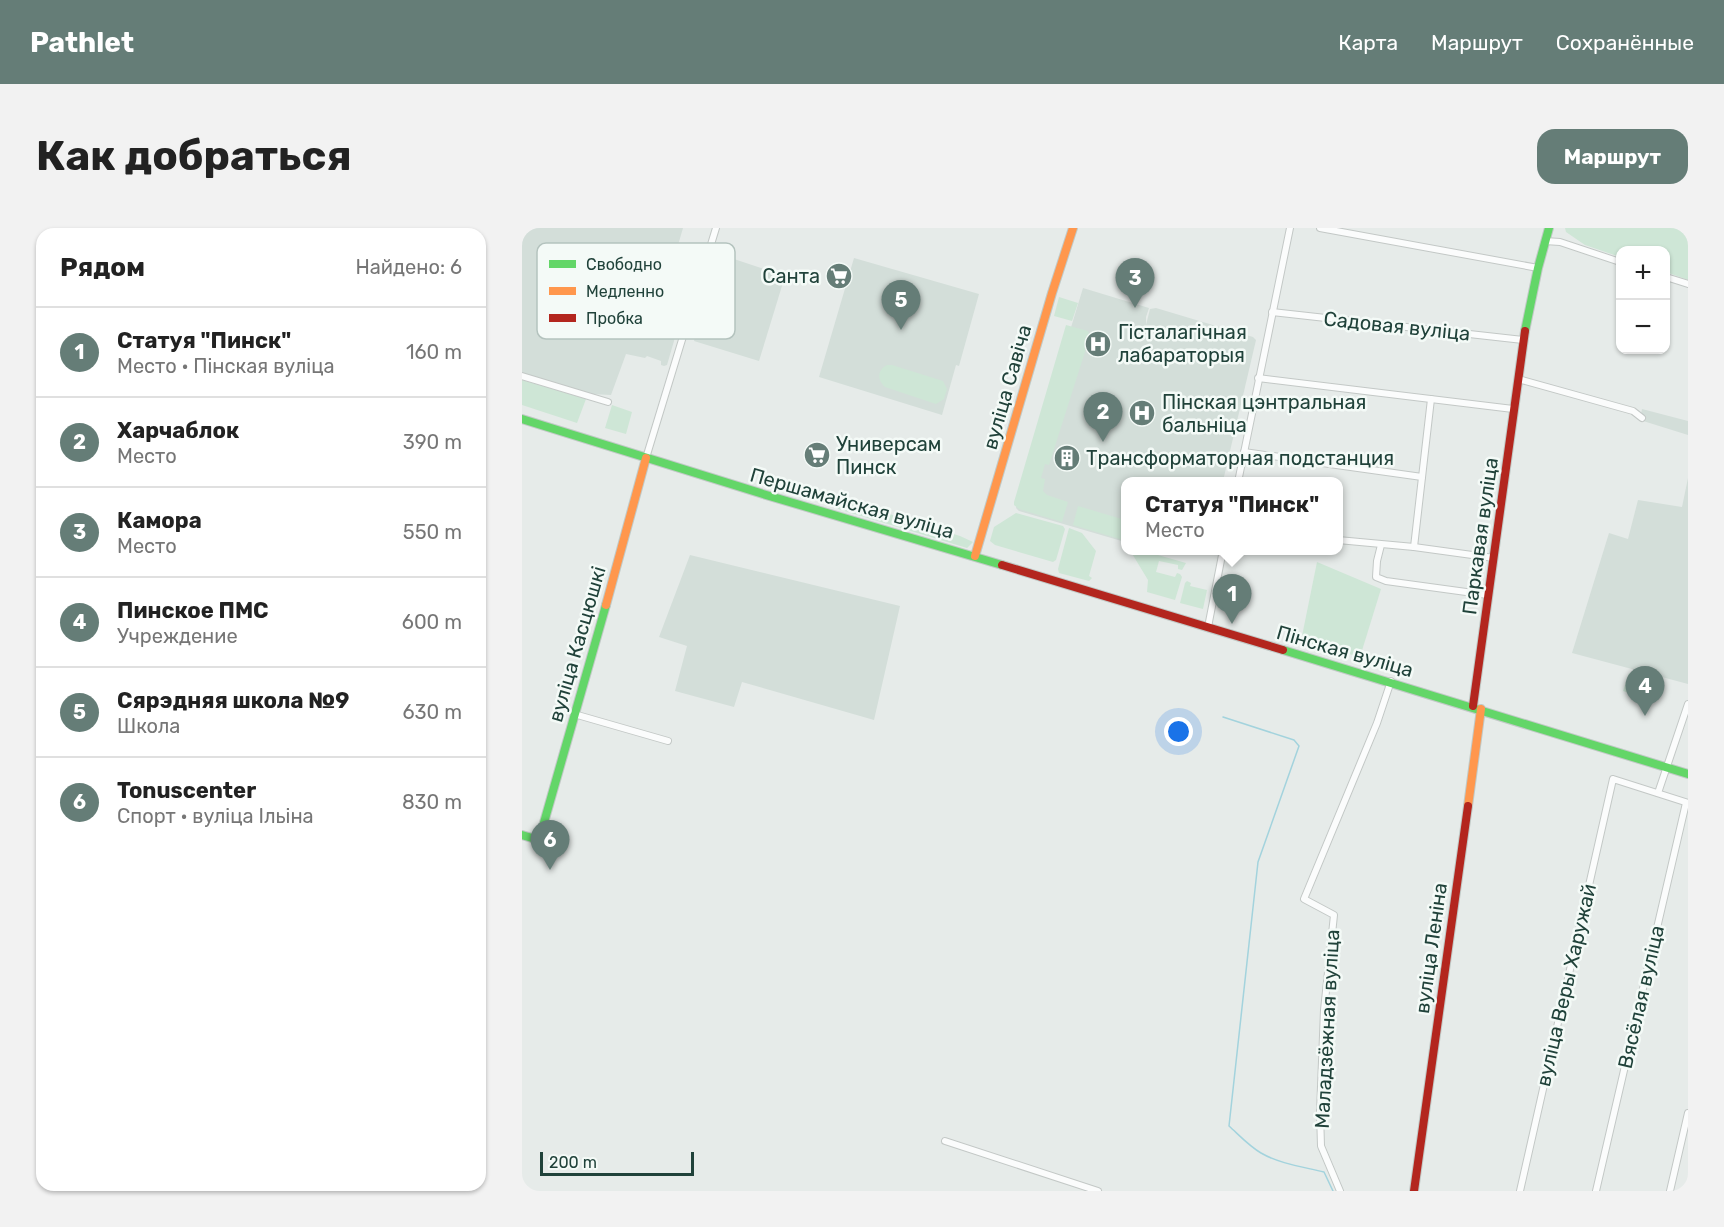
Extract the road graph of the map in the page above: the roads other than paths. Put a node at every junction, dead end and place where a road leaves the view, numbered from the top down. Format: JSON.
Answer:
{"nodes":[{"id":1,"x":716,"y":228,"type":"edge"},
{"id":2,"x":1072,"y":228,"type":"edge"},
{"id":3,"x":1290,"y":228,"type":"edge"},
{"id":4,"x":1320,"y":228,"type":"edge"},
{"id":5,"x":1548,"y":228,"type":"edge"},
{"id":6,"x":1545,"y":241,"type":"junction"},
{"id":7,"x":711,"y":243,"type":"edge"},
{"id":8,"x":1616,"y":261,"type":"edge"},
{"id":9,"x":1538,"y":268,"type":"junction"},
{"id":10,"x":1670,"y":279,"type":"edge"},
{"id":11,"x":1688,"y":284,"type":"edge"},
{"id":12,"x":1272,"y":312,"type":"junction"},
{"id":13,"x":682,"y":339,"type":"edge"},
{"id":14,"x":1523,"y":340,"type":"junction"},
{"id":15,"x":522,"y":376,"type":"edge"},
{"id":16,"x":1258,"y":378,"type":"junction"},
{"id":17,"x":1518,"y":379,"type":"junction"},
{"id":18,"x":1431,"y":399,"type":"junction"},
{"id":19,"x":608,"y":402,"type":"dead end"},
{"id":20,"x":1513,"y":410,"type":"junction"},
{"id":21,"x":1642,"y":418,"type":"dead end"},
{"id":22,"x":522,"y":419,"type":"edge"},
{"id":23,"x":1244,"y":452,"type":"junction"},
{"id":24,"x":646,"y":458,"type":"junction"},
{"id":25,"x":1239,"y":477,"type":"edge"},
{"id":26,"x":1422,"y":477,"type":"junction"},
{"id":27,"x":1343,"y":541,"type":"edge"},
{"id":28,"x":1381,"y":545,"type":"junction"},
{"id":29,"x":1414,"y":547,"type":"junction"},
{"id":30,"x":1222,"y":555,"type":"edge"},
{"id":31,"x":975,"y":556,"type":"junction"},
{"id":32,"x":1494,"y":558,"type":"junction"},
{"id":33,"x":1488,"y":595,"type":"junction"},
{"id":34,"x":1208,"y":627,"type":"junction"},
{"id":35,"x":1391,"y":681,"type":"junction"},
{"id":36,"x":1688,"y":704,"type":"edge"},
{"id":37,"x":1477,"y":708,"type":"junction"},
{"id":38,"x":574,"y":714,"type":"junction"},
{"id":39,"x":668,"y":741,"type":"dead end"},
{"id":40,"x":1666,"y":767,"type":"junction"},
{"id":41,"x":1688,"y":774,"type":"edge"},
{"id":42,"x":1658,"y":793,"type":"junction"},
{"id":43,"x":1687,"y":803,"type":"edge"},
{"id":44,"x":522,"y":835,"type":"edge"},
{"id":45,"x":1688,"y":1113,"type":"edge"},
{"id":46,"x":945,"y":1142,"type":"dead end"},
{"id":47,"x":1098,"y":1191,"type":"edge"},
{"id":48,"x":1340,"y":1191,"type":"edge"},
{"id":49,"x":1414,"y":1191,"type":"edge"},
{"id":50,"x":1520,"y":1191,"type":"edge"},
{"id":51,"x":1596,"y":1191,"type":"edge"},
{"id":52,"x":1670,"y":1191,"type":"edge"}],
"edges":[{"from":1,"to":7,"type":"street"},
{"from":2,"to":31,"type":"street","name":"вуліца Савіча"},
{"from":3,"to":12,"type":"street"},
{"from":4,"to":9,"type":"street"},
{"from":5,"to":6,"type":"street","name":"Паркавая вуліца"},
{"from":6,"to":8,"type":"street"},
{"from":6,"to":9,"type":"street","name":"Паркавая вуліца"},
{"from":9,"to":14,"type":"street","name":"Паркавая вуліца"},
{"from":10,"to":11,"type":"street"},
{"from":12,"to":14,"type":"street","name":"Садовая вуліца"},
{"from":12,"to":16,"type":"street"},
{"from":13,"to":24,"type":"street"},
{"from":14,"to":17,"type":"street","name":"Паркавая вуліца"},
{"from":15,"to":19,"type":"street"},
{"from":16,"to":18,"type":"street"},
{"from":16,"to":23,"type":"street"},
{"from":17,"to":20,"type":"street","name":"Паркавая вуліца"},
{"from":17,"to":21,"type":"street"},
{"from":18,"to":20,"type":"street"},
{"from":18,"to":26,"type":"street"},
{"from":20,"to":32,"type":"street","name":"Паркавая вуліца"},
{"from":22,"to":24,"type":"street","name":"Першамайская вуліца"},
{"from":23,"to":25,"type":"street"},
{"from":23,"to":26,"type":"street"},
{"from":24,"to":31,"type":"street","name":"Першамайская вуліца"},
{"from":24,"to":38,"type":"street","name":"вуліца Касцюшкі"},
{"from":26,"to":29,"type":"street"},
{"from":27,"to":28,"type":"street"},
{"from":28,"to":29,"type":"street"},
{"from":28,"to":33,"type":"street"},
{"from":29,"to":32,"type":"street"},
{"from":30,"to":34,"type":"street"},
{"from":31,"to":34,"type":"street","name":"Першамайская вуліца"},
{"from":32,"to":33,"type":"street","name":"Паркавая вуліца"},
{"from":33,"to":37,"type":"street","name":"Паркавая вуліца"},
{"from":34,"to":35,"type":"street","name":"Пінская вуліца"},
{"from":35,"to":37,"type":"street","name":"Пінская вуліца"},
{"from":35,"to":48,"type":"street","name":"Маладзёжная вуліца"},
{"from":36,"to":40,"type":"street"},
{"from":37,"to":40,"type":"street","name":"Пінская вуліца"},
{"from":37,"to":49,"type":"street","name":"вуліца Леніна"},
{"from":38,"to":39,"type":"street","name":"вуліца Касцюшкі"},
{"from":38,"to":44,"type":"street","name":"вуліца Касцюшкі"},
{"from":40,"to":41,"type":"street","name":"Пінская вуліца"},
{"from":40,"to":42,"type":"street"},
{"from":42,"to":43,"type":"street"},
{"from":42,"to":50,"type":"street","name":"вуліца Веры Харужай"},
{"from":43,"to":51,"type":"street","name":"Вясёлая вуліца"},
{"from":45,"to":52,"type":"street"},
{"from":46,"to":47,"type":"street"}]}
